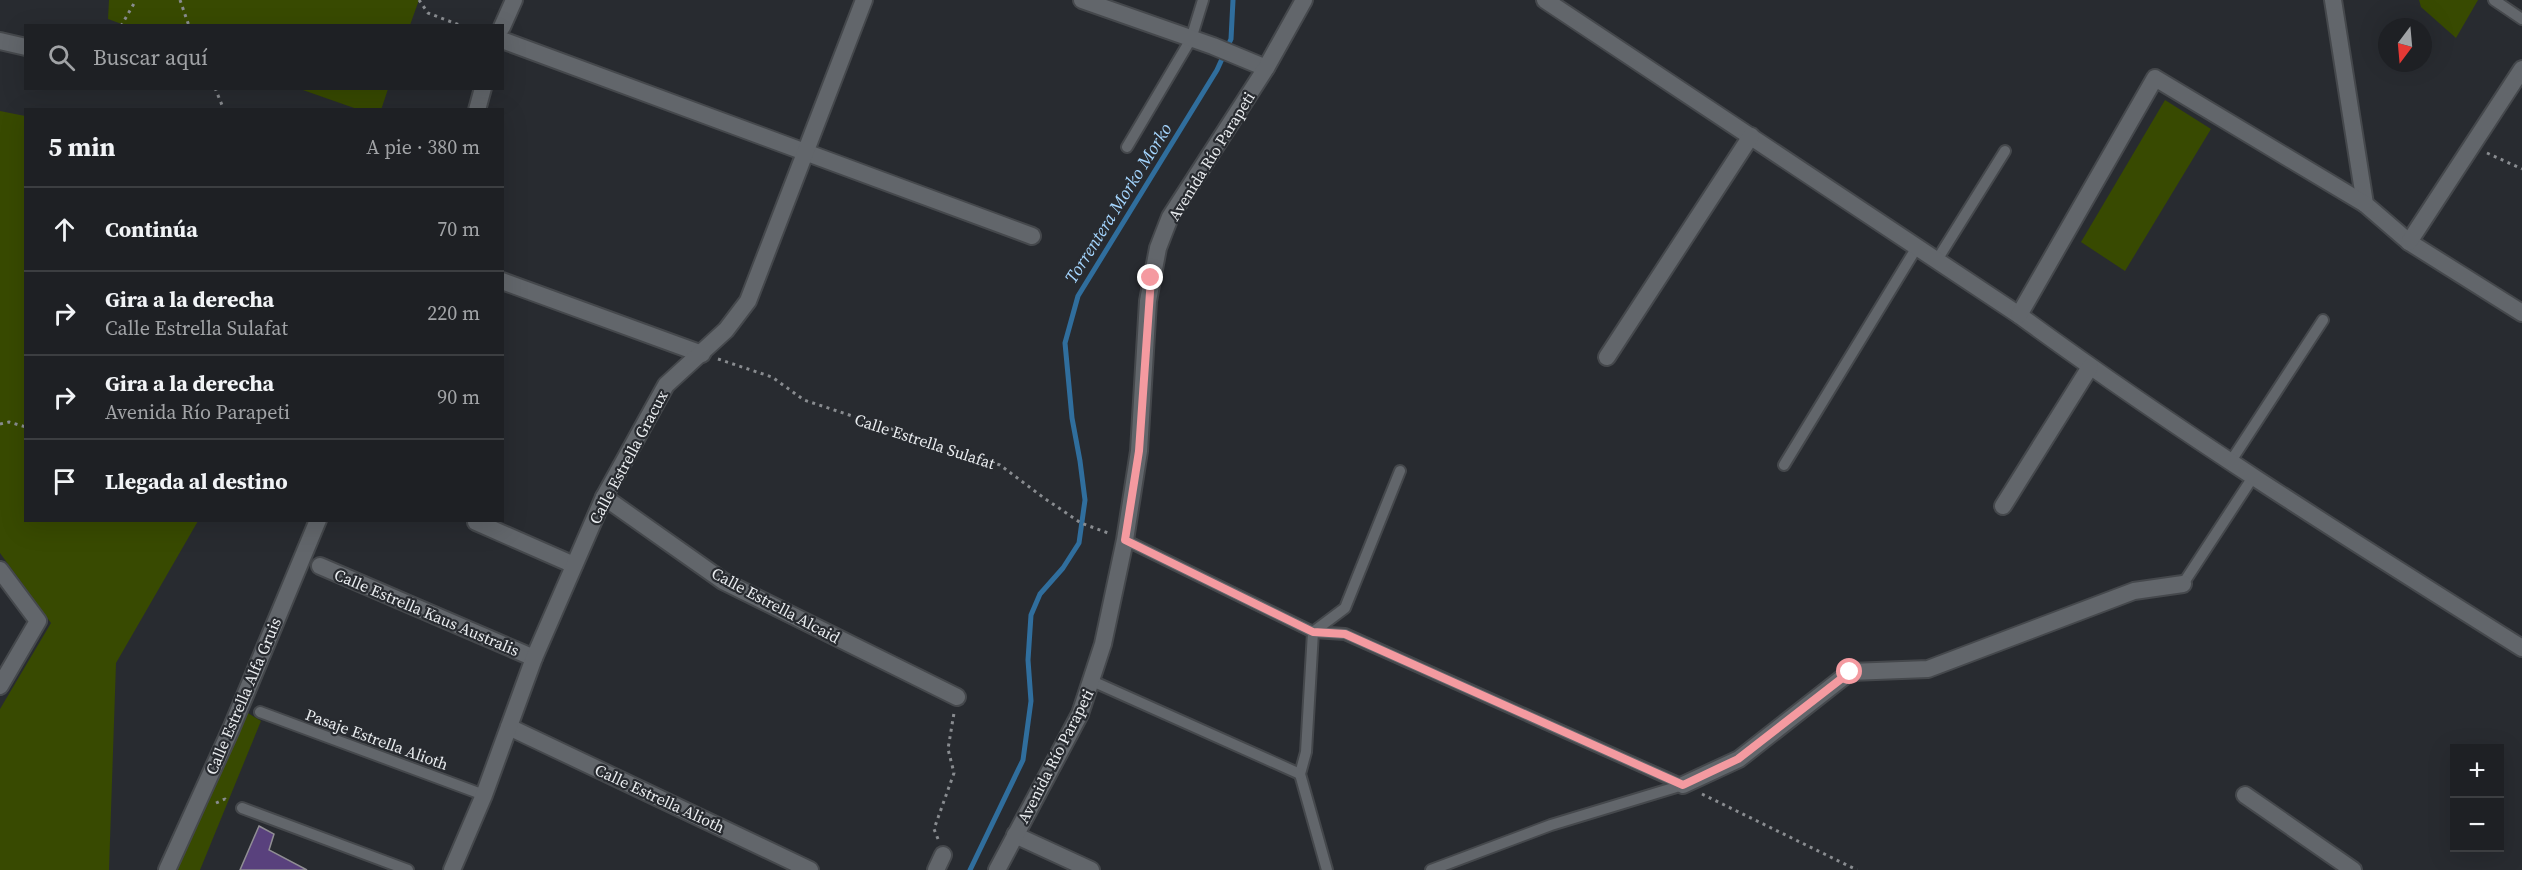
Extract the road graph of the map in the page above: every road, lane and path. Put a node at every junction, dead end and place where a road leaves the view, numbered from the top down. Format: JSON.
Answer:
{"nodes":[{"id":1,"x":136,"y":0,"type":"edge"},
{"id":2,"x":180,"y":0,"type":"edge"},
{"id":3,"x":419,"y":0,"type":"edge"},
{"id":4,"x":514,"y":0,"type":"edge"},
{"id":5,"x":864,"y":0,"type":"edge"},
{"id":6,"x":1082,"y":0,"type":"edge"},
{"id":7,"x":1203,"y":0,"type":"edge"},
{"id":8,"x":1304,"y":0,"type":"edge"},
{"id":9,"x":1545,"y":0,"type":"edge"},
{"id":10,"x":2333,"y":0,"type":"edge"},
{"id":11,"x":2494,"y":0,"type":"edge"},
{"id":12,"x":2522,"y":19,"type":"edge"},
{"id":13,"x":122,"y":24,"type":"edge"},
{"id":14,"x":188,"y":24,"type":"edge"},
{"id":15,"x":457,"y":24,"type":"edge"},
{"id":16,"x":503,"y":24,"type":"edge"},
{"id":17,"x":1191,"y":39,"type":"junction"},
{"id":18,"x":0,"y":41,"type":"edge"},
{"id":19,"x":504,"y":41,"type":"edge"},
{"id":20,"x":24,"y":47,"type":"edge"},
{"id":21,"x":1266,"y":68,"type":"junction"},
{"id":22,"x":2522,"y":69,"type":"edge"},
{"id":23,"x":216,"y":90,"type":"edge"},
{"id":24,"x":482,"y":90,"type":"edge"},
{"id":25,"x":223,"y":108,"type":"edge"},
{"id":26,"x":478,"y":108,"type":"edge"},
{"id":27,"x":1751,"y":136,"type":"junction"},
{"id":28,"x":2472,"y":145,"type":"junction"},
{"id":29,"x":1127,"y":147,"type":"dead end"},
{"id":30,"x":2005,"y":151,"type":"dead end"},
{"id":31,"x":804,"y":152,"type":"junction"},
{"id":32,"x":2522,"y":169,"type":"edge"},
{"id":33,"x":2365,"y":204,"type":"junction"},
{"id":34,"x":1032,"y":236,"type":"dead end"},
{"id":35,"x":2409,"y":242,"type":"junction"},
{"id":36,"x":1917,"y":247,"type":"junction"},
{"id":37,"x":1937,"y":260,"type":"junction"},
{"id":38,"x":504,"y":282,"type":"edge"},
{"id":39,"x":2522,"y":313,"type":"edge"},
{"id":40,"x":2019,"y":315,"type":"junction"},
{"id":41,"x":2323,"y":320,"type":"dead end"},
{"id":42,"x":702,"y":354,"type":"junction"},
{"id":43,"x":1607,"y":357,"type":"dead end"},
{"id":44,"x":2090,"y":367,"type":"junction"},
{"id":45,"x":0,"y":424,"type":"edge"},
{"id":46,"x":24,"y":426,"type":"edge"},
{"id":47,"x":2231,"y":461,"type":"junction"},
{"id":48,"x":1784,"y":465,"type":"dead end"},
{"id":49,"x":1400,"y":471,"type":"dead end"},
{"id":50,"x":2253,"y":477,"type":"junction"},
{"id":51,"x":604,"y":497,"type":"junction"},
{"id":52,"x":2003,"y":506,"type":"dead end"},
{"id":53,"x":317,"y":522,"type":"edge"},
{"id":54,"x":476,"y":522,"type":"dead end"},
{"id":55,"x":1125,"y":540,"type":"junction"},
{"id":56,"x":574,"y":565,"type":"junction"},
{"id":57,"x":320,"y":566,"type":"dead end"},
{"id":58,"x":0,"y":570,"type":"edge"},
{"id":59,"x":2182,"y":584,"type":"joint"},
{"id":60,"x":1313,"y":632,"type":"junction"},
{"id":61,"x":2522,"y":648,"type":"edge"},
{"id":62,"x":534,"y":658,"type":"junction"},
{"id":63,"x":1092,"y":681,"type":"junction"},
{"id":64,"x":0,"y":686,"type":"edge"},
{"id":65,"x":957,"y":697,"type":"joint"},
{"id":66,"x":260,"y":712,"type":"dead end"},
{"id":67,"x":509,"y":727,"type":"junction"},
{"id":68,"x":1300,"y":774,"type":"junction"},
{"id":69,"x":1683,"y":785,"type":"junction"},
{"id":70,"x":202,"y":790,"type":"junction"},
{"id":71,"x":484,"y":795,"type":"junction"},
{"id":72,"x":2245,"y":795,"type":"dead end"},
{"id":73,"x":242,"y":808,"type":"joint"},
{"id":74,"x":1015,"y":835,"type":"junction"},
{"id":75,"x":940,"y":862,"type":"edge"},
{"id":76,"x":167,"y":870,"type":"edge"},
{"id":77,"x":408,"y":870,"type":"edge"},
{"id":78,"x":452,"y":870,"type":"edge"},
{"id":79,"x":810,"y":870,"type":"edge"},
{"id":80,"x":998,"y":870,"type":"edge"},
{"id":81,"x":1091,"y":870,"type":"edge"},
{"id":82,"x":1327,"y":870,"type":"edge"},
{"id":83,"x":1431,"y":870,"type":"edge"},
{"id":84,"x":1857,"y":870,"type":"edge"},
{"id":85,"x":2354,"y":870,"type":"edge"}],
"edges":[{"from":1,"to":13,"type":"path"},
{"from":2,"to":14,"type":"path"},
{"from":3,"to":15,"type":"path"},
{"from":4,"to":16,"type":"street"},
{"from":5,"to":31,"type":"street","name":"Calle Estrella Gracux"},
{"from":6,"to":17,"type":"street"},
{"from":7,"to":17,"type":"lane"},
{"from":8,"to":21,"type":"street","name":"Avenida Río Parapeti"},
{"from":9,"to":27,"type":"street"},
{"from":10,"to":33,"type":"street"},
{"from":11,"to":12,"type":"lane"},
{"from":17,"to":21,"type":"street"},
{"from":17,"to":29,"type":"lane"},
{"from":18,"to":20,"type":"street"},
{"from":19,"to":31,"type":"street"},
{"from":21,"to":55,"type":"street","name":"Avenida Río Parapeti"},
{"from":22,"to":28,"type":"street"},
{"from":23,"to":25,"type":"path"},
{"from":24,"to":26,"type":"street"},
{"from":27,"to":36,"type":"street"},
{"from":27,"to":43,"type":"street"},
{"from":28,"to":32,"type":"path"},
{"from":28,"to":35,"type":"street"},
{"from":30,"to":37,"type":"lane"},
{"from":31,"to":34,"type":"street"},
{"from":31,"to":42,"type":"street","name":"Calle Estrella Gracux"},
{"from":33,"to":35,"type":"street"},
{"from":33,"to":40,"type":"street"},
{"from":35,"to":39,"type":"street"},
{"from":36,"to":37,"type":"street"},
{"from":36,"to":48,"type":"lane"},
{"from":37,"to":40,"type":"street"},
{"from":38,"to":42,"type":"street"},
{"from":40,"to":44,"type":"street"},
{"from":41,"to":47,"type":"lane"},
{"from":42,"to":51,"type":"street","name":"Calle Estrella Gracux"},
{"from":42,"to":55,"type":"path","name":"Calle Estrella Sulafat"},
{"from":44,"to":47,"type":"street"},
{"from":44,"to":52,"type":"street"},
{"from":45,"to":46,"type":"path"},
{"from":47,"to":50,"type":"street"},
{"from":49,"to":60,"type":"lane"},
{"from":50,"to":59,"type":"lane"},
{"from":50,"to":61,"type":"street"},
{"from":51,"to":56,"type":"street","name":"Calle Estrella Gracux"},
{"from":51,"to":65,"type":"street","name":"Calle Estrella Alcaid"},
{"from":53,"to":70,"type":"street","name":"Calle Estrella Alfa Gruis"},
{"from":54,"to":56,"type":"street"},
{"from":55,"to":60,"type":"lane"},
{"from":55,"to":63,"type":"street","name":"Avenida Río Parapeti"},
{"from":56,"to":62,"type":"street","name":"Calle Estrella Gracux"},
{"from":57,"to":62,"type":"street","name":"Calle Estrella Kaus Australis"},
{"from":58,"to":64,"type":"street"},
{"from":59,"to":69,"type":"street"},
{"from":60,"to":68,"type":"lane"},
{"from":60,"to":69,"type":"lane"},
{"from":62,"to":67,"type":"street","name":"Calle Estrella Gracux"},
{"from":63,"to":68,"type":"lane"},
{"from":63,"to":74,"type":"street","name":"Avenida Río Parapeti"},
{"from":65,"to":75,"type":"path"},
{"from":66,"to":71,"type":"lane","name":"Pasaje Estrella Alioth"},
{"from":67,"to":71,"type":"street","name":"Calle Estrella Gracux"},
{"from":67,"to":79,"type":"street","name":"Calle Estrella Alioth"},
{"from":68,"to":82,"type":"lane"},
{"from":69,"to":83,"type":"lane"},
{"from":69,"to":84,"type":"path"},
{"from":70,"to":73,"type":"path"},
{"from":70,"to":76,"type":"street","name":"Calle Estrella Alfa Gruis"},
{"from":71,"to":78,"type":"street","name":"Calle Estrella Gracux"},
{"from":72,"to":85,"type":"street"},
{"from":73,"to":77,"type":"lane"},
{"from":74,"to":80,"type":"street","name":"Avenida Río Parapeti"},
{"from":74,"to":81,"type":"street"}]}
